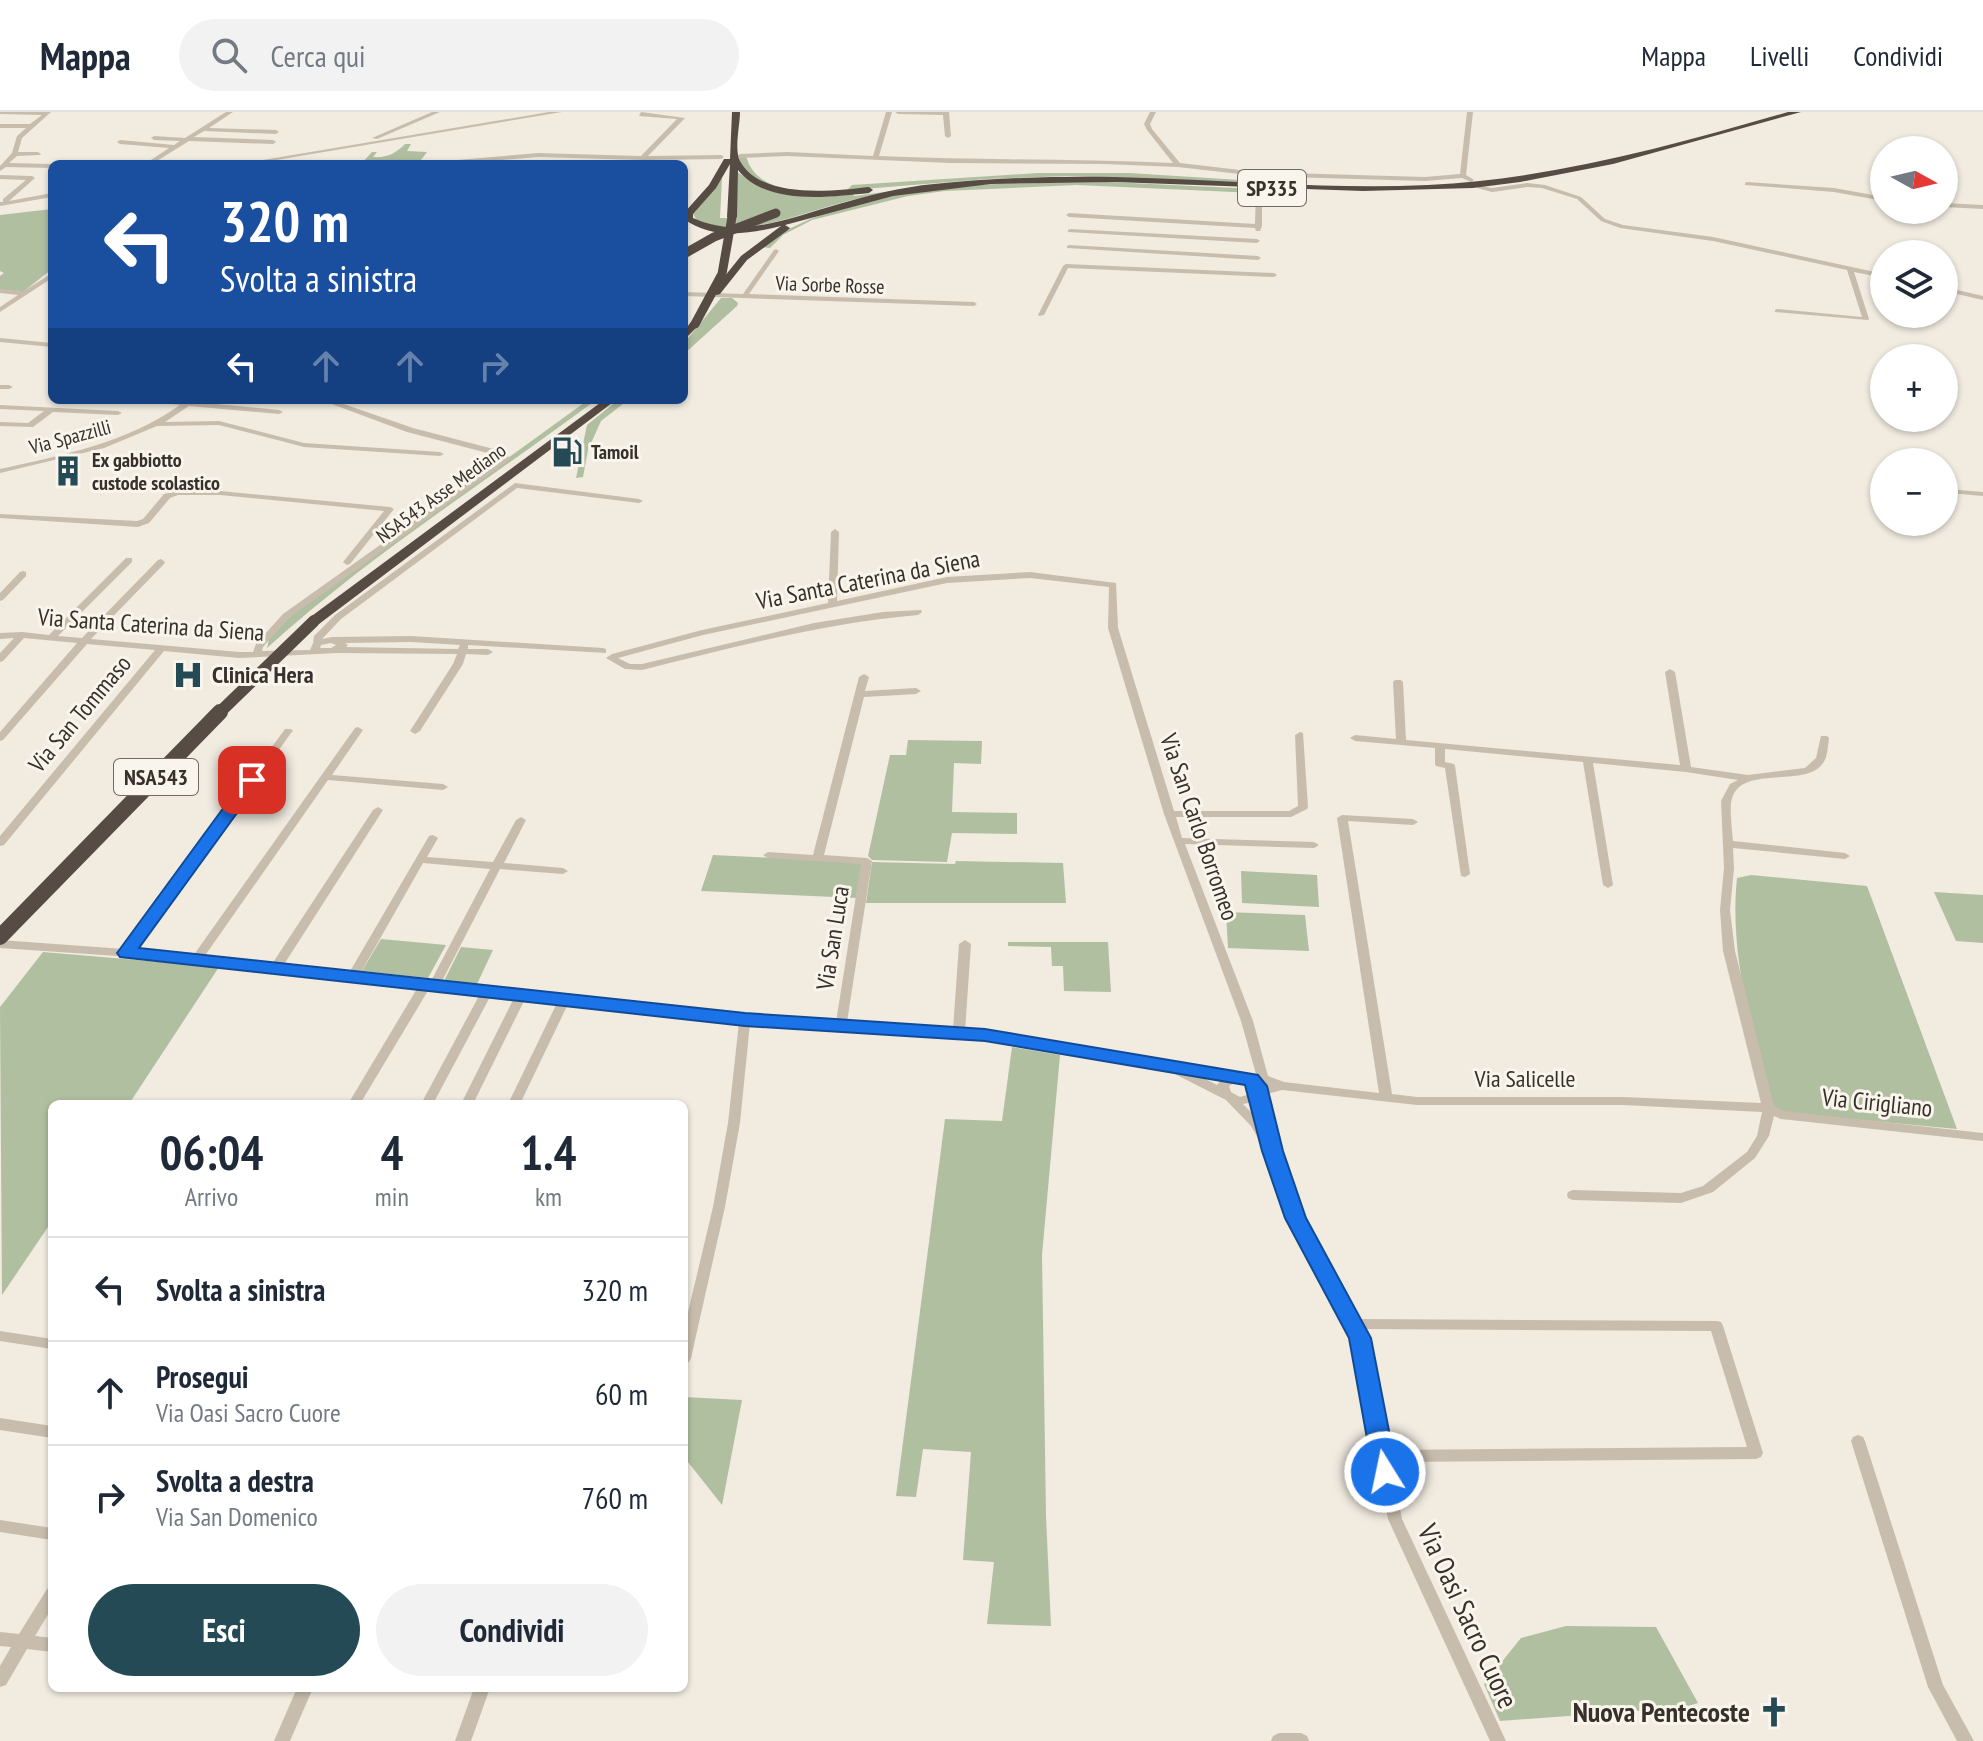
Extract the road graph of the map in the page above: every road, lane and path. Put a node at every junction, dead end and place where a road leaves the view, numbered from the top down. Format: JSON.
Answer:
{"nodes":[{"id":1,"x":0,"y":112,"type":"edge"},
{"id":2,"x":230,"y":112,"type":"edge"},
{"id":3,"x":437,"y":112,"type":"edge"},
{"id":4,"x":559,"y":112,"type":"edge"},
{"id":5,"x":644,"y":112,"type":"edge"},
{"id":6,"x":729,"y":112,"type":"edge"},
{"id":7,"x":736,"y":112,"type":"edge"},
{"id":8,"x":889,"y":112,"type":"edge"},
{"id":9,"x":898,"y":112,"type":"edge"},
{"id":10,"x":1153,"y":112,"type":"edge"},
{"id":11,"x":1470,"y":112,"type":"edge"},
{"id":12,"x":1786,"y":112,"type":"edge"},
{"id":13,"x":1797,"y":112,"type":"edge"},
{"id":14,"x":47,"y":113,"type":"edge"},
{"id":15,"x":946,"y":113,"type":"edge"},
{"id":16,"x":0,"y":126,"type":"edge"},
{"id":17,"x":31,"y":126,"type":"junction"},
{"id":18,"x":204,"y":129,"type":"junction"},
{"id":19,"x":1734,"y":129,"type":"junction"},
{"id":20,"x":276,"y":132,"type":"dead end"},
{"id":21,"x":948,"y":136,"type":"dead end"},
{"id":22,"x":154,"y":138,"type":"dead end"},
{"id":23,"x":188,"y":139,"type":"junction"},
{"id":24,"x":120,"y":142,"type":"dead end"},
{"id":25,"x":273,"y":142,"type":"dead end"},
{"id":26,"x":353,"y":146,"type":"junction"},
{"id":27,"x":176,"y":147,"type":"junction"},
{"id":28,"x":15,"y":154,"type":"junction"},
{"id":29,"x":38,"y":154,"type":"dead end"},
{"id":30,"x":586,"y":156,"type":"junction"},
{"id":31,"x":876,"y":157,"type":"junction"},
{"id":32,"x":643,"y":158,"type":"junction"},
{"id":33,"x":730,"y":158,"type":"junction"},
{"id":34,"x":155,"y":160,"type":"edge"},
{"id":35,"x":267,"y":160,"type":"edge"},
{"id":36,"x":307,"y":160,"type":"edge"},
{"id":37,"x":475,"y":160,"type":"edge"},
{"id":38,"x":584,"y":160,"type":"edge"},
{"id":39,"x":1178,"y":165,"type":"junction"},
{"id":40,"x":48,"y":166,"type":"edge"},
{"id":41,"x":3,"y":167,"type":"edge"},
{"id":42,"x":0,"y":177,"type":"edge"},
{"id":43,"x":1258,"y":182,"type":"junction"},
{"id":44,"x":1747,"y":184,"type":"dead end"},
{"id":45,"x":1480,"y":188,"type":"dead end"},
{"id":46,"x":862,"y":192,"type":"junction"},
{"id":47,"x":48,"y":196,"type":"edge"},
{"id":48,"x":1870,"y":196,"type":"edge"},
{"id":49,"x":4,"y":204,"type":"edge"},
{"id":50,"x":1958,"y":206,"type":"edge"},
{"id":51,"x":1983,"y":207,"type":"edge"},
{"id":52,"x":1069,"y":215,"type":"dead end"},
{"id":53,"x":808,"y":216,"type":"junction"},
{"id":54,"x":728,"y":217,"type":"junction"},
{"id":55,"x":1259,"y":226,"type":"junction"},
{"id":56,"x":1070,"y":231,"type":"dead end"},
{"id":57,"x":1257,"y":241,"type":"junction"},
{"id":58,"x":1069,"y":247,"type":"dead end"},
{"id":59,"x":776,"y":251,"type":"dead end"},
{"id":60,"x":688,"y":252,"type":"edge"},
{"id":61,"x":1850,"y":268,"type":"junction"},
{"id":62,"x":1870,"y":273,"type":"edge"},
{"id":63,"x":1274,"y":275,"type":"dead end"},
{"id":64,"x":47,"y":280,"type":"edge"},
{"id":65,"x":0,"y":291,"type":"edge"},
{"id":66,"x":717,"y":292,"type":"junction"},
{"id":67,"x":1958,"y":292,"type":"edge"},
{"id":68,"x":25,"y":293,"type":"junction"},
{"id":69,"x":688,"y":294,"type":"edge"},
{"id":70,"x":744,"y":297,"type":"junction"},
{"id":71,"x":1983,"y":298,"type":"edge"},
{"id":72,"x":974,"y":304,"type":"dead end"},
{"id":73,"x":0,"y":310,"type":"edge"},
{"id":74,"x":1777,"y":311,"type":"dead end"},
{"id":75,"x":1041,"y":315,"type":"dead end"},
{"id":76,"x":689,"y":324,"type":"edge"},
{"id":77,"x":0,"y":340,"type":"edge"},
{"id":78,"x":48,"y":345,"type":"edge"},
{"id":79,"x":2,"y":403,"type":"edge"},
{"id":80,"x":187,"y":404,"type":"edge"},
{"id":81,"x":208,"y":404,"type":"edge"},
{"id":82,"x":336,"y":404,"type":"edge"},
{"id":83,"x":596,"y":404,"type":"edge"},
{"id":84,"x":606,"y":404,"type":"edge"},
{"id":85,"x":52,"y":409,"type":"junction"},
{"id":86,"x":279,"y":412,"type":"dead end"},
{"id":87,"x":118,"y":413,"type":"dead end"},
{"id":88,"x":0,"y":424,"type":"edge"},
{"id":89,"x":158,"y":424,"type":"junction"},
{"id":90,"x":440,"y":454,"type":"dead end"},
{"id":91,"x":0,"y":471,"type":"edge"},
{"id":92,"x":1958,"y":492,"type":"edge"},
{"id":93,"x":1983,"y":494,"type":"edge"},
{"id":94,"x":639,"y":501,"type":"dead end"},
{"id":95,"x":17,"y":509,"type":"dead end"},
{"id":96,"x":4,"y":516,"type":"edge"},
{"id":97,"x":0,"y":525,"type":"edge"},
{"id":98,"x":835,"y":532,"type":"dead end"},
{"id":99,"x":129,"y":560,"type":"dead end"},
{"id":100,"x":161,"y":562,"type":"dead end"},
{"id":101,"x":347,"y":562,"type":"dead end"},
{"id":102,"x":23,"y":574,"type":"dead end"},
{"id":103,"x":1113,"y":585,"type":"joint"},
{"id":104,"x":0,"y":598,"type":"edge"},
{"id":105,"x":832,"y":604,"type":"junction"},
{"id":106,"x":918,"y":612,"type":"dead end"},
{"id":107,"x":310,"y":620,"type":"junction"},
{"id":108,"x":22,"y":635,"type":"junction"},
{"id":109,"x":0,"y":636,"type":"edge"},
{"id":110,"x":51,"y":638,"type":"junction"},
{"id":111,"x":84,"y":641,"type":"junction"},
{"id":112,"x":316,"y":647,"type":"junction"},
{"id":113,"x":464,"y":647,"type":"junction"},
{"id":114,"x":161,"y":648,"type":"junction"},
{"id":115,"x":257,"y":655,"type":"junction"},
{"id":116,"x":609,"y":655,"type":"junction"},
{"id":117,"x":0,"y":659,"type":"edge"},
{"id":118,"x":1670,"y":672,"type":"dead end"},
{"id":119,"x":864,"y":677,"type":"dead end"},
{"id":120,"x":1398,"y":682,"type":"dead end"},
{"id":121,"x":916,"y":691,"type":"dead end"},
{"id":122,"x":861,"y":694,"type":"junction"},
{"id":123,"x":358,"y":730,"type":"dead end"},
{"id":124,"x":288,"y":731,"type":"dead end"},
{"id":125,"x":415,"y":731,"type":"dead end"},
{"id":126,"x":1300,"y":735,"type":"dead end"},
{"id":127,"x":0,"y":738,"type":"edge"},
{"id":128,"x":1355,"y":738,"type":"dead end"},
{"id":129,"x":1824,"y":738,"type":"dead end"},
{"id":130,"x":1401,"y":742,"type":"junction"},
{"id":131,"x":1440,"y":746,"type":"junction"},
{"id":132,"x":1587,"y":759,"type":"junction"},
{"id":133,"x":1686,"y":769,"type":"junction"},
{"id":134,"x":324,"y":777,"type":"junction"},
{"id":135,"x":1748,"y":778,"type":"junction"},
{"id":136,"x":443,"y":787,"type":"dead end"},
{"id":137,"x":378,"y":810,"type":"dead end"},
{"id":138,"x":1169,"y":814,"type":"junction"},
{"id":139,"x":521,"y":820,"type":"dead end"},
{"id":140,"x":1413,"y":822,"type":"dead end"},
{"id":141,"x":433,"y":838,"type":"dead end"},
{"id":142,"x":1178,"y":841,"type":"junction"},
{"id":143,"x":0,"y":843,"type":"edge"},
{"id":144,"x":1727,"y":844,"type":"junction"},
{"id":145,"x":1314,"y":845,"type":"dead end"},
{"id":146,"x":768,"y":855,"type":"dead end"},
{"id":147,"x":1845,"y":856,"type":"dead end"},
{"id":148,"x":818,"y":857,"type":"junction"},
{"id":149,"x":421,"y":860,"type":"junction"},
{"id":150,"x":497,"y":865,"type":"junction"},
{"id":151,"x":563,"y":871,"type":"dead end"},
{"id":152,"x":1465,"y":874,"type":"dead end"},
{"id":153,"x":1608,"y":885,"type":"dead end"},
{"id":154,"x":0,"y":923,"type":"edge"},
{"id":155,"x":0,"y":937,"type":"edge"},
{"id":156,"x":0,"y":944,"type":"edge"},
{"id":157,"x":965,"y":944,"type":"dead end"},
{"id":158,"x":127,"y":953,"type":"junction"},
{"id":159,"x":196,"y":960,"type":"junction"},
{"id":160,"x":275,"y":969,"type":"junction"},
{"id":161,"x":352,"y":977,"type":"junction"},
{"id":162,"x":429,"y":985,"type":"junction"},
{"id":163,"x":487,"y":992,"type":"junction"},
{"id":164,"x":521,"y":996,"type":"junction"},
{"id":165,"x":564,"y":1000,"type":"junction"},
{"id":166,"x":745,"y":1019,"type":"junction"},
{"id":167,"x":841,"y":1025,"type":"junction"},
{"id":168,"x":959,"y":1032,"type":"junction"},
{"id":169,"x":1166,"y":1064,"type":"junction"},
{"id":170,"x":1240,"y":1077,"type":"junction"},
{"id":171,"x":1263,"y":1079,"type":"junction"},
{"id":172,"x":1283,"y":1086,"type":"junction"},
{"id":173,"x":1257,"y":1093,"type":"junction"},
{"id":174,"x":1226,"y":1095,"type":"junction"},
{"id":175,"x":1386,"y":1097,"type":"junction"},
{"id":176,"x":357,"y":1100,"type":"edge"},
{"id":177,"x":429,"y":1100,"type":"edge"},
{"id":178,"x":469,"y":1100,"type":"edge"},
{"id":179,"x":516,"y":1100,"type":"edge"},
{"id":180,"x":1768,"y":1108,"type":"junction"},
{"id":181,"x":1983,"y":1137,"type":"edge"},
{"id":182,"x":1272,"y":1151,"type":"junction"},
{"id":183,"x":1573,"y":1195,"type":"dead end"},
{"id":184,"x":1354,"y":1324,"type":"junction"},
{"id":185,"x":0,"y":1336,"type":"edge"},
{"id":186,"x":688,"y":1341,"type":"edge"},
{"id":187,"x":48,"y":1343,"type":"edge"},
{"id":188,"x":0,"y":1424,"type":"edge"},
{"id":189,"x":48,"y":1431,"type":"edge"},
{"id":190,"x":1858,"y":1441,"type":"dead end"},
{"id":191,"x":1381,"y":1456,"type":"junction"},
{"id":192,"x":0,"y":1526,"type":"edge"},
{"id":193,"x":48,"y":1533,"type":"edge"},
{"id":194,"x":48,"y":1601,"type":"edge"},
{"id":195,"x":0,"y":1639,"type":"edge"},
{"id":196,"x":24,"y":1642,"type":"junction"},
{"id":197,"x":48,"y":1645,"type":"edge"},
{"id":198,"x":0,"y":1680,"type":"edge"},
{"id":199,"x":303,"y":1692,"type":"edge"},
{"id":200,"x":481,"y":1692,"type":"edge"},
{"id":201,"x":282,"y":1741,"type":"edge"},
{"id":202,"x":463,"y":1741,"type":"edge"},
{"id":203,"x":1279,"y":1741,"type":"edge"},
{"id":204,"x":1301,"y":1741,"type":"edge"},
{"id":205,"x":1498,"y":1741,"type":"edge"},
{"id":206,"x":1966,"y":1741,"type":"edge"}],
"edges":[{"from":1,"to":14,"type":"street"},
{"from":2,"to":18,"type":"street"},
{"from":3,"to":26,"type":"street"},
{"from":4,"to":26,"type":"street"},
{"from":5,"to":32,"type":"street"},
{"from":6,"to":33,"type":"highway"},
{"from":7,"to":33,"type":"highway"},
{"from":8,"to":31,"type":"street"},
{"from":9,"to":15,"type":"street"},
{"from":10,"to":39,"type":"street"},
{"from":11,"to":43,"type":"street"},
{"from":12,"to":19,"type":"highway","number":"SP335"},
{"from":13,"to":19,"type":"highway","number":"SP335"},
{"from":14,"to":17,"type":"street"},
{"from":15,"to":21,"type":"street"},
{"from":16,"to":17,"type":"street"},
{"from":17,"to":28,"type":"street"},
{"from":18,"to":20,"type":"street"},
{"from":18,"to":23,"type":"street"},
{"from":19,"to":46,"type":"highway","number":"SP335"},
{"from":19,"to":53,"type":"highway","number":"SP335"},
{"from":22,"to":23,"type":"street"},
{"from":23,"to":25,"type":"street"},
{"from":23,"to":27,"type":"street"},
{"from":24,"to":27,"type":"street"},
{"from":26,"to":35,"type":"street"},
{"from":26,"to":36,"type":"street"},
{"from":27,"to":34,"type":"street"},
{"from":28,"to":29,"type":"street"},
{"from":28,"to":41,"type":"street"},
{"from":30,"to":32,"type":"street"},
{"from":30,"to":37,"type":"street"},
{"from":30,"to":38,"type":"street"},
{"from":31,"to":33,"type":"street"},
{"from":31,"to":39,"type":"street"},
{"from":32,"to":33,"type":"street"},
{"from":33,"to":46,"type":"highway"},
{"from":33,"to":53,"type":"highway"},
{"from":33,"to":54,"type":"highway"},
{"from":39,"to":43,"type":"street"},
{"from":40,"to":41,"type":"street"},
{"from":42,"to":49,"type":"street"},
{"from":43,"to":55,"type":"street"},
{"from":44,"to":48,"type":"street"},
{"from":45,"to":61,"type":"street"},
{"from":46,"to":60,"type":"highway","bridge":true},
{"from":47,"to":49,"type":"street"},
{"from":50,"to":51,"type":"street"},
{"from":52,"to":55,"type":"street"},
{"from":53,"to":66,"type":"highway"},
{"from":54,"to":66,"type":"highway","bridge":true},
{"from":54,"to":76,"type":"highway","bridge":true},
{"from":55,"to":57,"type":"street"},
{"from":56,"to":57,"type":"street"},
{"from":57,"to":58,"type":"street"},
{"from":59,"to":70,"type":"street"},
{"from":61,"to":62,"type":"street"},
{"from":61,"to":74,"type":"street"},
{"from":63,"to":75,"type":"street"},
{"from":64,"to":68,"type":"street"},
{"from":65,"to":68,"type":"street"},
{"from":66,"to":76,"type":"highway","bridge":true},
{"from":67,"to":71,"type":"street"},
{"from":68,"to":73,"type":"street"},
{"from":69,"to":70,"type":"street","name":"Via Sorbe Rosse"},
{"from":70,"to":72,"type":"street","name":"Via Sorbe Rosse"},
{"from":77,"to":78,"type":"street"},
{"from":79,"to":85,"type":"street"},
{"from":80,"to":89,"type":"street","name":"Via Spazzilli"},
{"from":81,"to":86,"type":"street"},
{"from":82,"to":115,"type":"street"},
{"from":83,"to":107,"type":"highway","name":"NSA543 Asse Mediano","number":"NSA543"},
{"from":84,"to":107,"type":"highway"},
{"from":85,"to":87,"type":"street"},
{"from":85,"to":88,"type":"street"},
{"from":89,"to":90,"type":"street"},
{"from":89,"to":91,"type":"street","name":"Via Spazzilli"},
{"from":92,"to":93,"type":"street"},
{"from":94,"to":112,"type":"street"},
{"from":95,"to":96,"type":"street"},
{"from":96,"to":97,"type":"street"},
{"from":96,"to":101,"type":"street"},
{"from":98,"to":105,"type":"street"},
{"from":99,"to":110,"type":"street"},
{"from":100,"to":111,"type":"street"},
{"from":102,"to":104,"type":"street"},
{"from":103,"to":105,"type":"street","name":"Via Santa Caterina da Siena"},
{"from":103,"to":138,"type":"street","name":"Via San Carlo Borromeo"},
{"from":105,"to":116,"type":"street","name":"Via Santa Caterina da Siena"},
{"from":106,"to":116,"type":"street"},
{"from":107,"to":154,"type":"highway"},
{"from":107,"to":155,"type":"highway","name":"NSA543 Asse Mediano","number":"NSA543","bridge":true},
{"from":108,"to":109,"type":"street","name":"Via Santa Caterina da Siena"},
{"from":108,"to":110,"type":"street","name":"Via Santa Caterina da Siena"},
{"from":108,"to":117,"type":"street"},
{"from":110,"to":111,"type":"street","name":"Via Santa Caterina da Siena"},
{"from":111,"to":114,"type":"street","name":"Via Santa Caterina da Siena"},
{"from":111,"to":127,"type":"street"},
{"from":112,"to":113,"type":"street","name":"Via Santa Caterina da Siena"},
{"from":112,"to":115,"type":"street","name":"Via Santa Caterina da Siena"},
{"from":113,"to":116,"type":"street"},
{"from":113,"to":125,"type":"street"},
{"from":114,"to":115,"type":"street","name":"Via Santa Caterina da Siena"},
{"from":114,"to":143,"type":"street","name":"Via San Tommaso"},
{"from":118,"to":133,"type":"street"},
{"from":119,"to":122,"type":"street"},
{"from":120,"to":130,"type":"street"},
{"from":121,"to":122,"type":"street"},
{"from":122,"to":148,"type":"street"},
{"from":123,"to":134,"type":"street"},
{"from":124,"to":158,"type":"street"},
{"from":126,"to":138,"type":"street"},
{"from":128,"to":130,"type":"street"},
{"from":129,"to":135,"type":"street"},
{"from":130,"to":131,"type":"street"},
{"from":131,"to":132,"type":"street"},
{"from":131,"to":152,"type":"street"},
{"from":132,"to":133,"type":"street"},
{"from":132,"to":153,"type":"street"},
{"from":133,"to":135,"type":"street"},
{"from":134,"to":136,"type":"street"},
{"from":134,"to":159,"type":"street"},
{"from":135,"to":144,"type":"street"},
{"from":137,"to":160,"type":"street"},
{"from":138,"to":142,"type":"street","name":"Via San Carlo Borromeo"},
{"from":139,"to":150,"type":"street"},
{"from":140,"to":175,"type":"street"},
{"from":141,"to":149,"type":"street"},
{"from":142,"to":145,"type":"street"},
{"from":142,"to":171,"type":"street","name":"Via San Carlo Borromeo"},
{"from":144,"to":147,"type":"street"},
{"from":144,"to":180,"type":"street"},
{"from":146,"to":148,"type":"street","name":"Via San Luca"},
{"from":148,"to":167,"type":"street","name":"Via San Luca"},
{"from":149,"to":150,"type":"street"},
{"from":149,"to":161,"type":"street"},
{"from":150,"to":151,"type":"street"},
{"from":150,"to":162,"type":"street"},
{"from":156,"to":158,"type":"street","name":"Via Oasi Sacro Cuore"},
{"from":157,"to":168,"type":"street"},
{"from":158,"to":159,"type":"street","name":"Via Oasi Sacro Cuore"},
{"from":159,"to":160,"type":"street","name":"Via Oasi Sacro Cuore"},
{"from":160,"to":161,"type":"street","name":"Via Oasi Sacro Cuore"},
{"from":161,"to":162,"type":"street","name":"Via Oasi Sacro Cuore"},
{"from":162,"to":163,"type":"street","name":"Via Oasi Sacro Cuore"},
{"from":162,"to":176,"type":"street"},
{"from":163,"to":164,"type":"street","name":"Via Oasi Sacro Cuore"},
{"from":163,"to":177,"type":"street"},
{"from":164,"to":165,"type":"street","name":"Via Oasi Sacro Cuore"},
{"from":164,"to":178,"type":"street"},
{"from":165,"to":166,"type":"street","name":"Via Oasi Sacro Cuore"},
{"from":165,"to":179,"type":"street"},
{"from":166,"to":167,"type":"street","name":"Via Oasi Sacro Cuore"},
{"from":166,"to":186,"type":"street"},
{"from":167,"to":168,"type":"street","name":"Via Oasi Sacro Cuore"},
{"from":168,"to":169,"type":"street","name":"Via Oasi Sacro Cuore"},
{"from":169,"to":170,"type":"street"},
{"from":169,"to":174,"type":"street","name":"Via Oasi Sacro Cuore"},
{"from":170,"to":171,"type":"street"},
{"from":170,"to":173,"type":"street"},
{"from":170,"to":174,"type":"street"},
{"from":171,"to":172,"type":"street"},
{"from":172,"to":173,"type":"street"},
{"from":172,"to":175,"type":"street","name":"Via Salicelle"},
{"from":173,"to":174,"type":"street"},
{"from":173,"to":182,"type":"street","name":"Via Oasi Sacro Cuore"},
{"from":174,"to":182,"type":"street","name":"Via Oasi Sacro Cuore"},
{"from":175,"to":180,"type":"street","name":"Via Salicelle"},
{"from":180,"to":181,"type":"street","name":"Via Cirigliano"},
{"from":180,"to":183,"type":"street"},
{"from":182,"to":184,"type":"street","name":"Via Oasi Sacro Cuore"},
{"from":184,"to":191,"type":"street","name":"Via Oasi Sacro Cuore"},
{"from":184,"to":191,"type":"street"},
{"from":185,"to":187,"type":"street"},
{"from":188,"to":189,"type":"street"},
{"from":190,"to":206,"type":"street"},
{"from":191,"to":205,"type":"street","name":"Via Oasi Sacro Cuore"},
{"from":192,"to":193,"type":"street"},
{"from":194,"to":196,"type":"street"},
{"from":195,"to":196,"type":"street"},
{"from":196,"to":197,"type":"street"},
{"from":196,"to":198,"type":"street"},
{"from":199,"to":201,"type":"street"},
{"from":200,"to":202,"type":"street"},
{"from":203,"to":204,"type":"street"}]}
